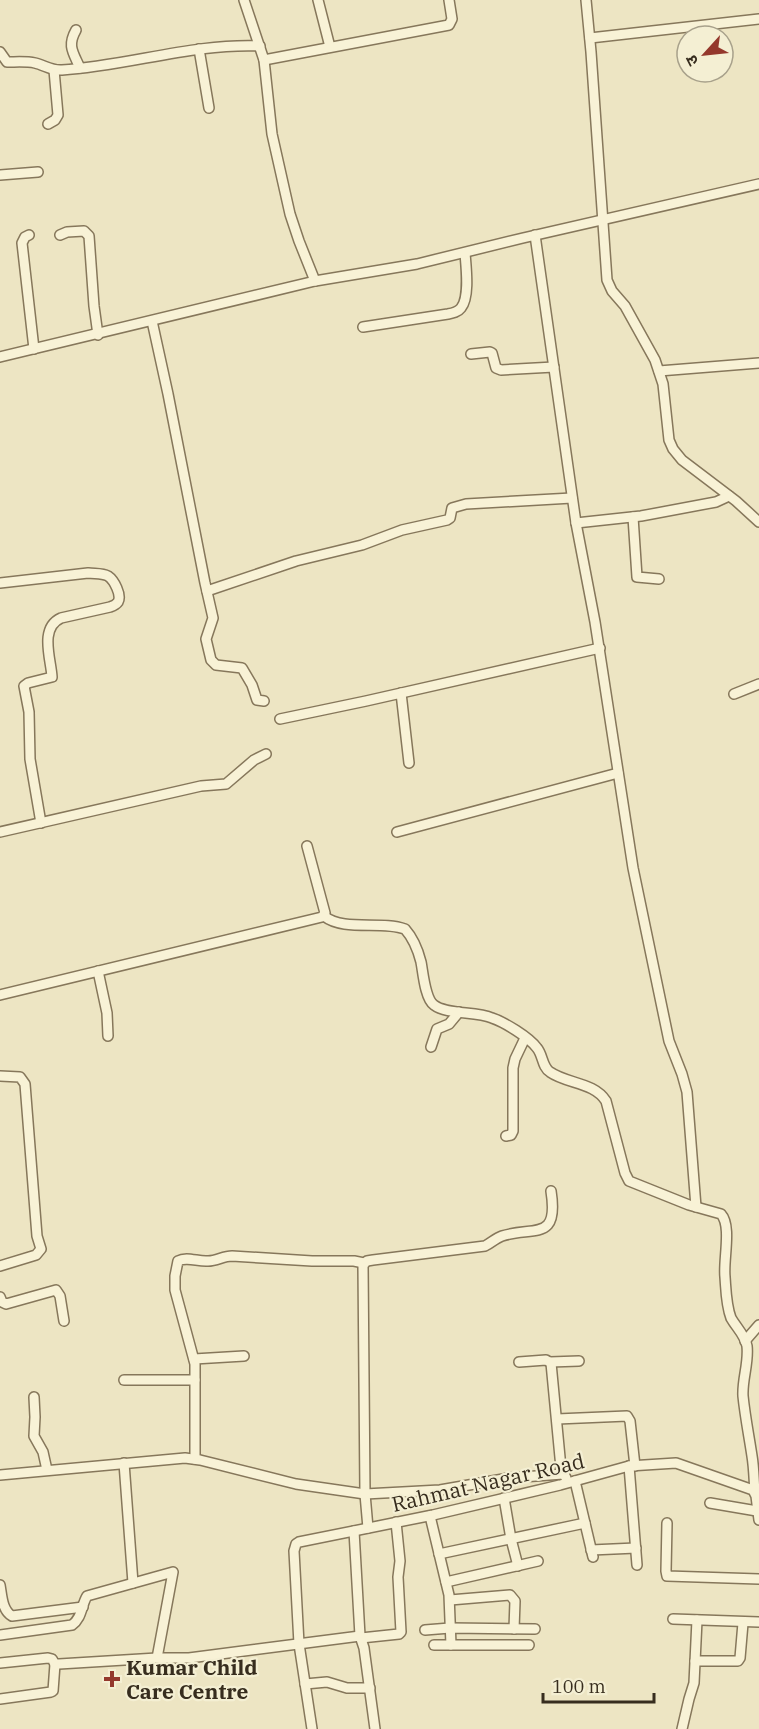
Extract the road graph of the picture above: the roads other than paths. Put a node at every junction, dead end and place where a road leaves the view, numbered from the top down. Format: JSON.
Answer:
{"nodes":[{"id":1,"x":244,"y":0,"type":"edge"},
{"id":2,"x":318,"y":0,"type":"edge"},
{"id":3,"x":449,"y":0,"type":"edge"},
{"id":4,"x":586,"y":0,"type":"edge"},
{"id":5,"x":759,"y":20,"type":"edge"},
{"id":6,"x":76,"y":30,"type":"dead end"},
{"id":7,"x":590,"y":38,"type":"junction"},
{"id":8,"x":260,"y":46,"type":"junction"},
{"id":9,"x":330,"y":47,"type":"junction"},
{"id":10,"x":199,"y":49,"type":"junction"},
{"id":11,"x":0,"y":52,"type":"edge"},
{"id":12,"x":264,"y":60,"type":"junction"},
{"id":13,"x":80,"y":68,"type":"junction"},
{"id":14,"x":54,"y":70,"type":"junction"},
{"id":15,"x":209,"y":108,"type":"dead end"},
{"id":16,"x":48,"y":124,"type":"dead end"},
{"id":17,"x":38,"y":172,"type":"dead end"},
{"id":18,"x":0,"y":174,"type":"edge"},
{"id":19,"x":759,"y":184,"type":"edge"},
{"id":20,"x":602,"y":220,"type":"junction"},
{"id":21,"x":29,"y":235,"type":"dead end"},
{"id":22,"x":60,"y":235,"type":"dead end"},
{"id":23,"x":536,"y":235,"type":"junction"},
{"id":24,"x":465,"y":252,"type":"junction"},
{"id":25,"x":315,"y":281,"type":"junction"},
{"id":26,"x":152,"y":321,"type":"junction"},
{"id":27,"x":363,"y":327,"type":"dead end"},
{"id":28,"x":98,"y":335,"type":"junction"},
{"id":29,"x":34,"y":349,"type":"junction"},
{"id":30,"x":471,"y":354,"type":"dead end"},
{"id":31,"x":0,"y":357,"type":"edge"},
{"id":32,"x":759,"y":363,"type":"edge"},
{"id":33,"x":554,"y":367,"type":"junction"},
{"id":34,"x":659,"y":371,"type":"junction"},
{"id":35,"x":729,"y":496,"type":"junction"},
{"id":36,"x":572,"y":498,"type":"junction"},
{"id":37,"x":633,"y":517,"type":"junction"},
{"id":38,"x":759,"y":522,"type":"edge"},
{"id":39,"x":576,"y":523,"type":"junction"},
{"id":40,"x":659,"y":579,"type":"dead end"},
{"id":41,"x":0,"y":583,"type":"edge"},
{"id":42,"x":207,"y":591,"type":"junction"},
{"id":43,"x":600,"y":648,"type":"junction"},
{"id":44,"x":759,"y":684,"type":"edge"},
{"id":45,"x":401,"y":693,"type":"junction"},
{"id":46,"x":734,"y":694,"type":"dead end"},
{"id":47,"x":264,"y":701,"type":"dead end"},
{"id":48,"x":280,"y":719,"type":"dead end"},
{"id":49,"x":266,"y":754,"type":"dead end"},
{"id":50,"x":409,"y":763,"type":"dead end"},
{"id":51,"x":618,"y":773,"type":"junction"},
{"id":52,"x":40,"y":823,"type":"junction"},
{"id":53,"x":0,"y":832,"type":"edge"},
{"id":54,"x":397,"y":832,"type":"dead end"},
{"id":55,"x":307,"y":846,"type":"dead end"},
{"id":56,"x":324,"y":916,"type":"junction"},
{"id":57,"x":98,"y":971,"type":"junction"},
{"id":58,"x":0,"y":995,"type":"edge"},
{"id":59,"x":459,"y":1012,"type":"junction"},
{"id":60,"x":108,"y":1036,"type":"dead end"},
{"id":61,"x":525,"y":1038,"type":"junction"},
{"id":62,"x":431,"y":1047,"type":"dead end"},
{"id":63,"x":0,"y":1076,"type":"edge"},
{"id":64,"x":506,"y":1136,"type":"dead end"},
{"id":65,"x":551,"y":1191,"type":"dead end"},
{"id":66,"x":696,"y":1207,"type":"junction"},
{"id":67,"x":364,"y":1263,"type":"junction"},
{"id":68,"x":0,"y":1266,"type":"edge"},
{"id":69,"x":0,"y":1297,"type":"edge"},
{"id":70,"x":64,"y":1321,"type":"dead end"},
{"id":71,"x":759,"y":1324,"type":"edge"},
{"id":72,"x":746,"y":1341,"type":"junction"},
{"id":73,"x":244,"y":1356,"type":"dead end"},
{"id":74,"x":194,"y":1359,"type":"junction"},
{"id":75,"x":579,"y":1360,"type":"dead end"},
{"id":76,"x":519,"y":1362,"type":"dead end"},
{"id":77,"x":550,"y":1362,"type":"junction"},
{"id":78,"x":124,"y":1380,"type":"dead end"},
{"id":79,"x":195,"y":1380,"type":"junction"},
{"id":80,"x":34,"y":1397,"type":"dead end"},
{"id":81,"x":557,"y":1419,"type":"junction"},
{"id":82,"x":195,"y":1459,"type":"junction"},
{"id":83,"x":756,"y":1460,"type":"edge"},
{"id":84,"x":124,"y":1463,"type":"junction"},
{"id":85,"x":632,"y":1466,"type":"junction"},
{"id":86,"x":47,"y":1470,"type":"junction"},
{"id":87,"x":0,"y":1475,"type":"edge"},
{"id":88,"x":569,"y":1479,"type":"junction"},
{"id":89,"x":755,"y":1492,"type":"junction"},
{"id":90,"x":365,"y":1494,"type":"junction"},
{"id":91,"x":504,"y":1498,"type":"junction"},
{"id":92,"x":710,"y":1503,"type":"dead end"},
{"id":93,"x":758,"y":1515,"type":"edge"},
{"id":94,"x":430,"y":1516,"type":"junction"},
{"id":95,"x":396,"y":1522,"type":"junction"},
{"id":96,"x":585,"y":1523,"type":"junction"},
{"id":97,"x":667,"y":1523,"type":"dead end"},
{"id":98,"x":368,"y":1528,"type":"junction"},
{"id":99,"x":354,"y":1531,"type":"junction"},
{"id":100,"x":511,"y":1539,"type":"junction"},
{"id":101,"x":636,"y":1548,"type":"junction"},
{"id":102,"x":439,"y":1554,"type":"junction"},
{"id":103,"x":538,"y":1561,"type":"dead end"},
{"id":104,"x":637,"y":1565,"type":"dead end"},
{"id":105,"x":518,"y":1566,"type":"junction"},
{"id":106,"x":759,"y":1579,"type":"edge"},
{"id":107,"x":446,"y":1582,"type":"junction"},
{"id":108,"x":133,"y":1583,"type":"junction"},
{"id":109,"x":0,"y":1585,"type":"edge"},
{"id":110,"x":450,"y":1600,"type":"junction"},
{"id":111,"x":82,"y":1607,"type":"junction"},
{"id":112,"x":673,"y":1619,"type":"dead end"},
{"id":113,"x":698,"y":1620,"type":"junction"},
{"id":114,"x":759,"y":1622,"type":"edge"},
{"id":115,"x":743,"y":1623,"type":"junction"},
{"id":116,"x":450,"y":1628,"type":"junction"},
{"id":117,"x":514,"y":1629,"type":"junction"},
{"id":118,"x":535,"y":1629,"type":"dead end"},
{"id":119,"x":425,"y":1630,"type":"dead end"},
{"id":120,"x":0,"y":1635,"type":"edge"},
{"id":121,"x":360,"y":1637,"type":"junction"},
{"id":122,"x":299,"y":1644,"type":"junction"},
{"id":123,"x":434,"y":1645,"type":"dead end"},
{"id":124,"x":451,"y":1645,"type":"junction"},
{"id":125,"x":529,"y":1645,"type":"dead end"},
{"id":126,"x":157,"y":1658,"type":"junction"},
{"id":127,"x":695,"y":1661,"type":"junction"},
{"id":128,"x":0,"y":1663,"type":"edge"},
{"id":129,"x":55,"y":1664,"type":"junction"},
{"id":130,"x":305,"y":1684,"type":"junction"},
{"id":131,"x":369,"y":1688,"type":"junction"},
{"id":132,"x":0,"y":1699,"type":"edge"},
{"id":133,"x":312,"y":1729,"type":"edge"},
{"id":134,"x":375,"y":1729,"type":"edge"},
{"id":135,"x":682,"y":1729,"type":"edge"}],
"edges":[{"from":1,"to":8,"type":"street"},
{"from":2,"to":9,"type":"street"},
{"from":3,"to":9,"type":"street"},
{"from":4,"to":7,"type":"street"},
{"from":5,"to":7,"type":"street"},
{"from":6,"to":13,"type":"street"},
{"from":7,"to":20,"type":"street"},
{"from":8,"to":10,"type":"street"},
{"from":8,"to":12,"type":"street"},
{"from":9,"to":12,"type":"street"},
{"from":10,"to":13,"type":"street"},
{"from":10,"to":15,"type":"street"},
{"from":11,"to":14,"type":"street"},
{"from":12,"to":25,"type":"street"},
{"from":13,"to":14,"type":"street"},
{"from":14,"to":16,"type":"street"},
{"from":17,"to":18,"type":"street"},
{"from":19,"to":20,"type":"street"},
{"from":20,"to":23,"type":"street"},
{"from":20,"to":34,"type":"street"},
{"from":21,"to":29,"type":"street"},
{"from":22,"to":28,"type":"street"},
{"from":23,"to":24,"type":"street"},
{"from":23,"to":33,"type":"street"},
{"from":24,"to":25,"type":"street"},
{"from":24,"to":27,"type":"street"},
{"from":25,"to":26,"type":"street"},
{"from":26,"to":28,"type":"street"},
{"from":26,"to":42,"type":"street"},
{"from":28,"to":29,"type":"street"},
{"from":29,"to":31,"type":"street"},
{"from":30,"to":33,"type":"street"},
{"from":32,"to":34,"type":"street"},
{"from":33,"to":36,"type":"street"},
{"from":34,"to":35,"type":"street"},
{"from":35,"to":37,"type":"street"},
{"from":35,"to":38,"type":"street"},
{"from":36,"to":39,"type":"street"},
{"from":36,"to":42,"type":"street"},
{"from":37,"to":39,"type":"street"},
{"from":37,"to":40,"type":"street"},
{"from":39,"to":43,"type":"street"},
{"from":41,"to":52,"type":"street"},
{"from":42,"to":47,"type":"street"},
{"from":43,"to":45,"type":"street"},
{"from":43,"to":51,"type":"street"},
{"from":44,"to":46,"type":"street"},
{"from":45,"to":48,"type":"street"},
{"from":45,"to":50,"type":"street"},
{"from":49,"to":52,"type":"street"},
{"from":51,"to":54,"type":"street"},
{"from":51,"to":66,"type":"street"},
{"from":52,"to":53,"type":"street"},
{"from":55,"to":56,"type":"street"},
{"from":56,"to":57,"type":"street"},
{"from":56,"to":59,"type":"street"},
{"from":57,"to":58,"type":"street"},
{"from":57,"to":60,"type":"street"},
{"from":59,"to":61,"type":"street"},
{"from":59,"to":62,"type":"street"},
{"from":61,"to":64,"type":"street"},
{"from":61,"to":66,"type":"street"},
{"from":63,"to":68,"type":"street"},
{"from":65,"to":67,"type":"street"},
{"from":66,"to":72,"type":"street"},
{"from":67,"to":74,"type":"street"},
{"from":67,"to":90,"type":"street"},
{"from":69,"to":70,"type":"street"},
{"from":71,"to":72,"type":"street"},
{"from":72,"to":83,"type":"street"},
{"from":73,"to":74,"type":"street"},
{"from":74,"to":79,"type":"street"},
{"from":75,"to":77,"type":"street"},
{"from":76,"to":77,"type":"street"},
{"from":77,"to":81,"type":"street"},
{"from":78,"to":79,"type":"street"},
{"from":79,"to":82,"type":"street"},
{"from":80,"to":86,"type":"street"},
{"from":81,"to":85,"type":"street"},
{"from":81,"to":88,"type":"street"},
{"from":82,"to":84,"type":"street"},
{"from":82,"to":90,"type":"street"},
{"from":83,"to":89,"type":"street"},
{"from":84,"to":86,"type":"street"},
{"from":84,"to":108,"type":"street"},
{"from":85,"to":88,"type":"street","name":"Rahmat Nagar Road"},
{"from":85,"to":89,"type":"street","name":"Rahmat Nagar Road"},
{"from":85,"to":101,"type":"street"},
{"from":86,"to":87,"type":"street"},
{"from":88,"to":90,"type":"street"},
{"from":88,"to":91,"type":"street","name":"Rahmat Nagar Road"},
{"from":88,"to":96,"type":"street"},
{"from":89,"to":93,"type":"street"},
{"from":90,"to":98,"type":"street"},
{"from":91,"to":94,"type":"street","name":"Rahmat Nagar Road"},
{"from":91,"to":100,"type":"street"},
{"from":92,"to":93,"type":"street"},
{"from":94,"to":95,"type":"street","name":"Rahmat Nagar Road"},
{"from":94,"to":102,"type":"street"},
{"from":95,"to":98,"type":"street","name":"Rahmat Nagar Road"},
{"from":95,"to":121,"type":"street"},
{"from":96,"to":100,"type":"street"},
{"from":96,"to":101,"type":"street"},
{"from":97,"to":106,"type":"street"},
{"from":98,"to":99,"type":"street","name":"Rahmat Nagar Road"},
{"from":99,"to":121,"type":"street"},
{"from":99,"to":122,"type":"street","name":"Rahmat Nagar Road"},
{"from":100,"to":102,"type":"street"},
{"from":100,"to":105,"type":"street"},
{"from":101,"to":104,"type":"street"},
{"from":102,"to":107,"type":"street"},
{"from":103,"to":105,"type":"street"},
{"from":105,"to":107,"type":"street"},
{"from":107,"to":110,"type":"street"},
{"from":108,"to":111,"type":"street"},
{"from":108,"to":126,"type":"street"},
{"from":109,"to":111,"type":"street"},
{"from":110,"to":116,"type":"street"},
{"from":110,"to":117,"type":"street"},
{"from":111,"to":120,"type":"street"},
{"from":112,"to":113,"type":"street"},
{"from":113,"to":115,"type":"street"},
{"from":113,"to":127,"type":"street"},
{"from":114,"to":115,"type":"street"},
{"from":115,"to":127,"type":"street"},
{"from":116,"to":117,"type":"street"},
{"from":116,"to":119,"type":"street"},
{"from":116,"to":124,"type":"street"},
{"from":117,"to":118,"type":"street"},
{"from":121,"to":122,"type":"street"},
{"from":121,"to":131,"type":"street"},
{"from":122,"to":126,"type":"street"},
{"from":122,"to":130,"type":"street"},
{"from":123,"to":124,"type":"street"},
{"from":124,"to":125,"type":"street"},
{"from":126,"to":129,"type":"street"},
{"from":127,"to":135,"type":"street"},
{"from":128,"to":129,"type":"street"},
{"from":129,"to":132,"type":"street"},
{"from":130,"to":131,"type":"street"},
{"from":130,"to":133,"type":"street"},
{"from":131,"to":134,"type":"street"}]}
